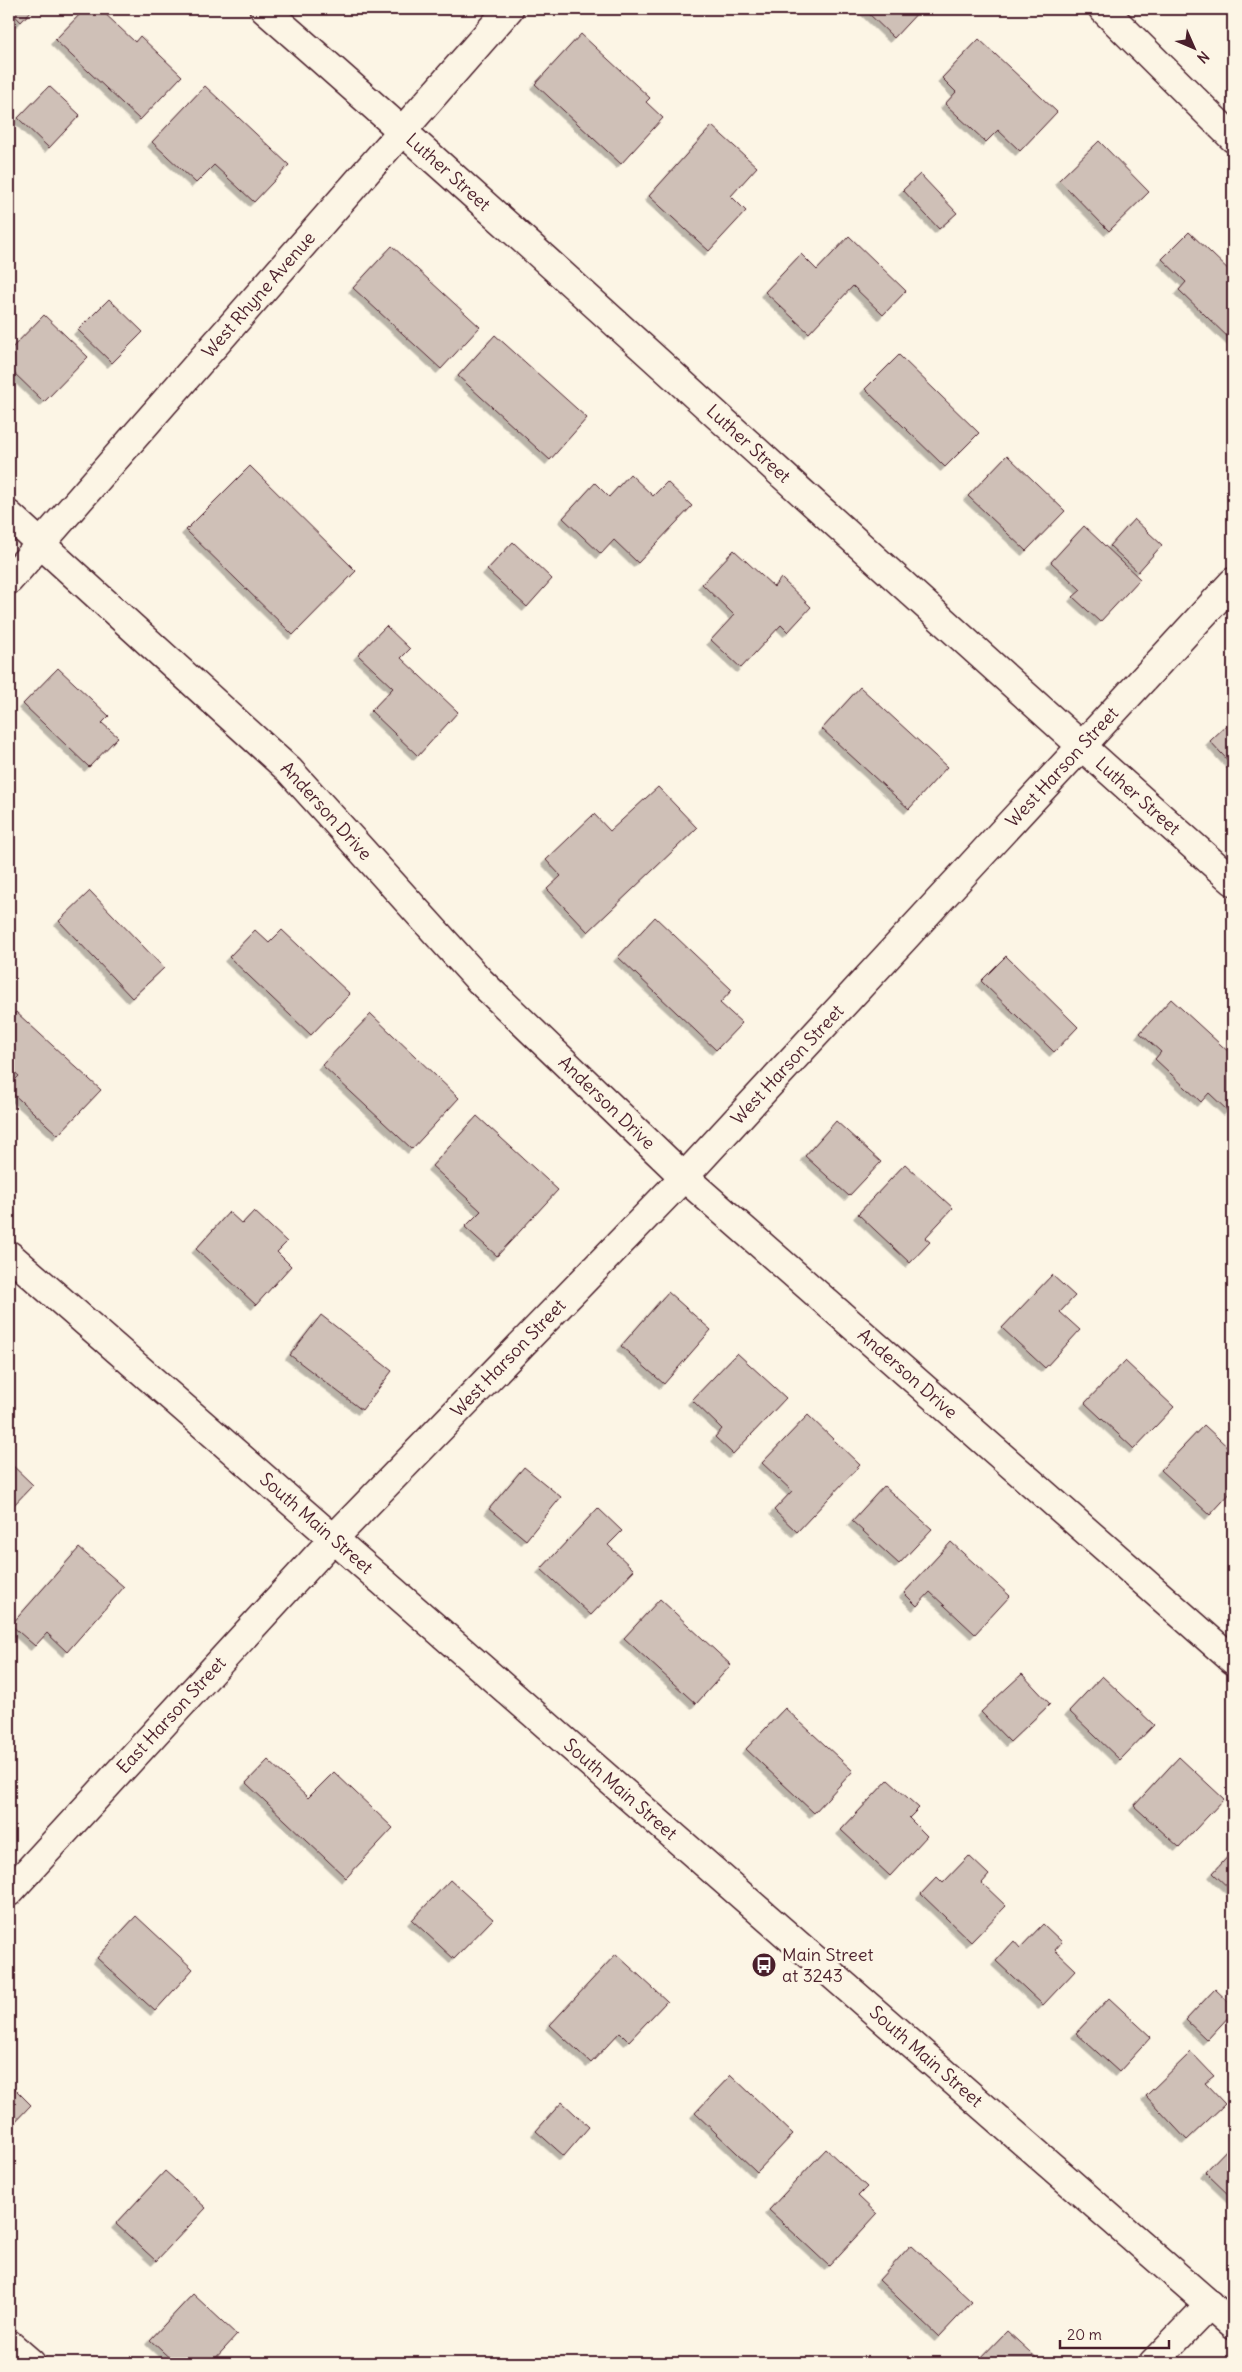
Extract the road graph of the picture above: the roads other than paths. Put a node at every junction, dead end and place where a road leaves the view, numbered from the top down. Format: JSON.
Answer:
{"nodes":[{"id":1,"x":264,"y":9,"type":"edge"},
{"id":2,"x":509,"y":9,"type":"edge"},
{"id":3,"x":1103,"y":9,"type":"edge"},
{"id":4,"x":402,"y":130,"type":"junction"},
{"id":5,"x":1233,"y":138,"type":"edge"},
{"id":6,"x":9,"y":515,"type":"edge"},
{"id":7,"x":40,"y":544,"type":"junction"},
{"id":8,"x":9,"y":580,"type":"edge"},
{"id":9,"x":1233,"y":582,"type":"edge"},
{"id":10,"x":1082,"y":748,"type":"junction"},
{"id":11,"x":1233,"y":880,"type":"edge"},
{"id":12,"x":684,"y":1177,"type":"junction"},
{"id":13,"x":9,"y":1255,"type":"edge"},
{"id":14,"x":334,"y":1538,"type":"junction"},
{"id":15,"x":1233,"y":1660,"type":"edge"},
{"id":16,"x":9,"y":1892,"type":"edge"},
{"id":17,"x":1210,"y":2304,"type":"junction"},
{"id":18,"x":1233,"y":2325,"type":"edge"},
{"id":19,"x":9,"y":2344,"type":"edge"},
{"id":20,"x":31,"y":2363,"type":"edge"},
{"id":21,"x":1153,"y":2363,"type":"edge"}],
"edges":[{"from":1,"to":4,"type":"street","name":"Luther Street"},
{"from":2,"to":4,"type":"street","name":"West Rhyne Avenue"},
{"from":3,"to":5,"type":"street"},
{"from":4,"to":7,"type":"street","name":"West Rhyne Avenue"},
{"from":4,"to":10,"type":"street","name":"Luther Street"},
{"from":6,"to":7,"type":"street","name":"Anderson Drive"},
{"from":7,"to":8,"type":"street","name":"West Rhyne Avenue"},
{"from":7,"to":12,"type":"street","name":"Anderson Drive"},
{"from":9,"to":10,"type":"street","name":"West Harson Street"},
{"from":10,"to":11,"type":"street","name":"Luther Street"},
{"from":10,"to":12,"type":"street","name":"West Harson Street"},
{"from":12,"to":14,"type":"street","name":"West Harson Street"},
{"from":12,"to":15,"type":"street","name":"Anderson Drive"},
{"from":13,"to":14,"type":"street","name":"South Main Street"},
{"from":14,"to":16,"type":"street","name":"East Harson Street"},
{"from":14,"to":17,"type":"street","name":"South Main Street"},
{"from":17,"to":18,"type":"street","name":"South Main Street"},
{"from":17,"to":21,"type":"street"},
{"from":19,"to":20,"type":"street"}]}
